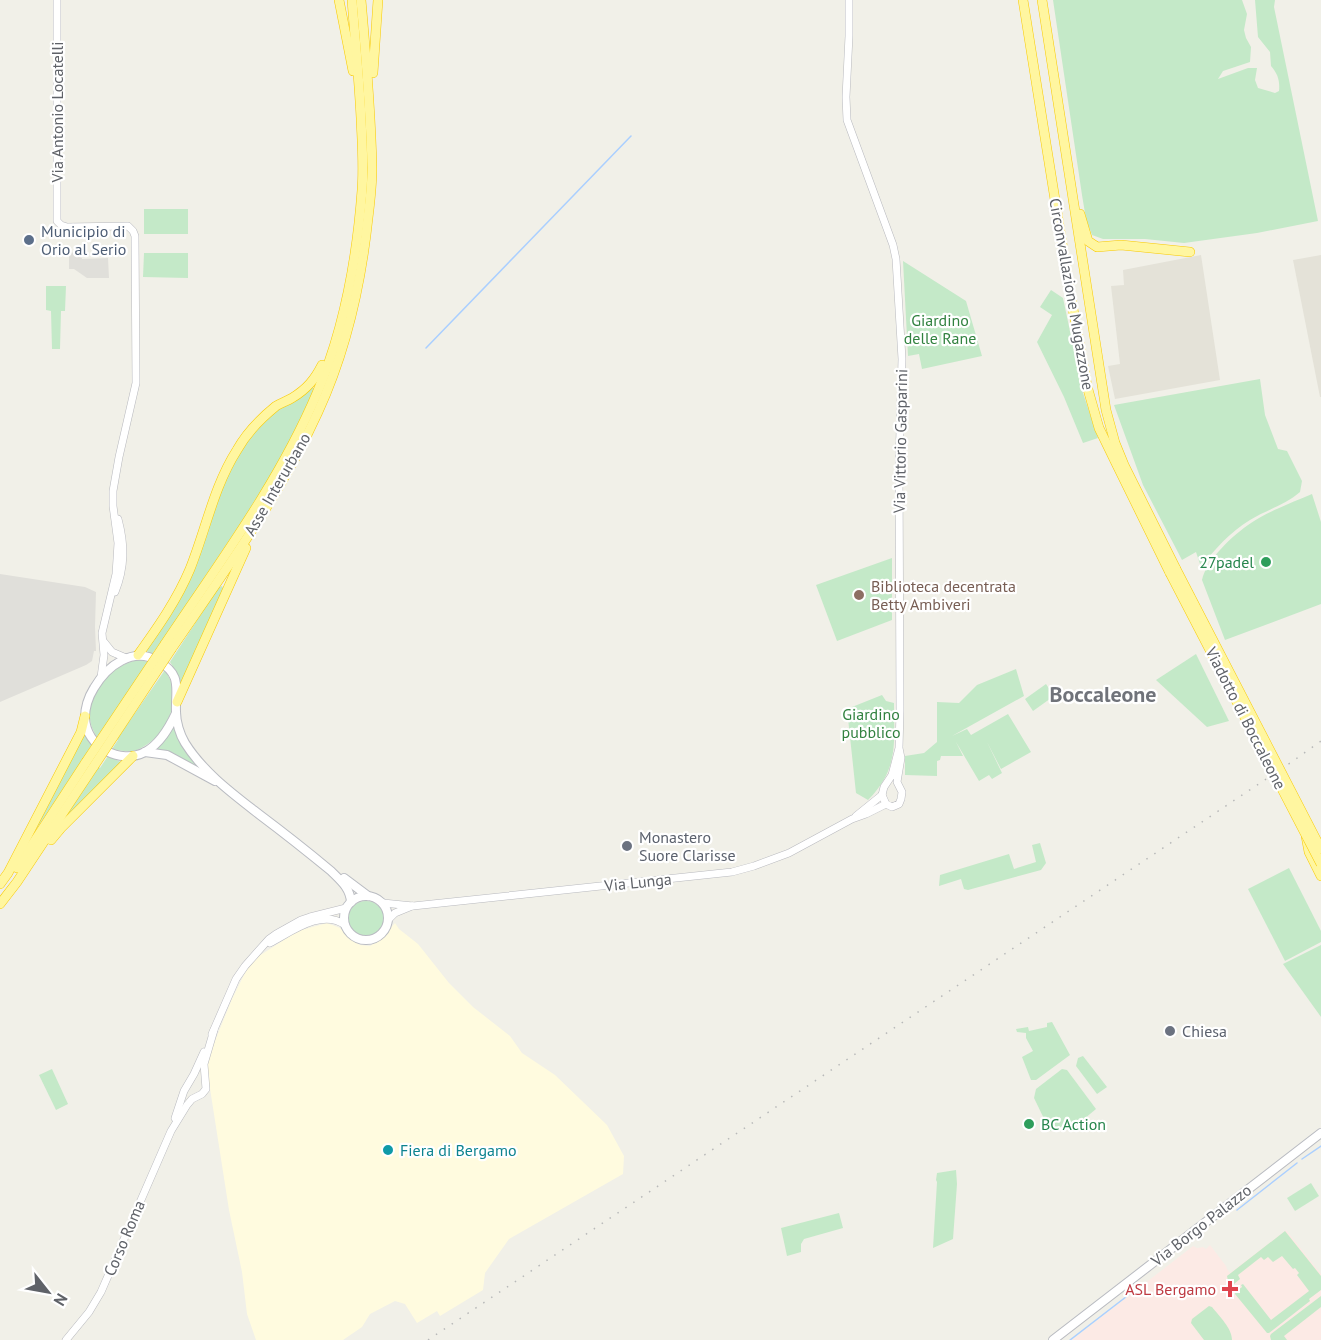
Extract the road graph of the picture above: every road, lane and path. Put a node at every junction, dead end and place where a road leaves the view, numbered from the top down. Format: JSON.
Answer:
{"nodes":[{"id":1,"x":339,"y":0,"type":"edge"},
{"id":2,"x":352,"y":0,"type":"edge"},
{"id":3,"x":361,"y":0,"type":"edge"},
{"id":4,"x":378,"y":0,"type":"edge"},
{"id":5,"x":849,"y":0,"type":"edge"},
{"id":6,"x":1023,"y":0,"type":"edge"},
{"id":7,"x":1042,"y":0,"type":"edge"},
{"id":8,"x":57,"y":4,"type":"edge"},
{"id":9,"x":370,"y":107,"type":"junction"},
{"id":10,"x":363,"y":159,"type":"junction"},
{"id":11,"x":1070,"y":183,"type":"junction"},
{"id":12,"x":1190,"y":252,"type":"dead end"},
{"id":13,"x":347,"y":292,"type":"junction"},
{"id":14,"x":256,"y":522,"type":"junction"},
{"id":15,"x":1173,"y":571,"type":"junction"},
{"id":16,"x":103,"y":641,"type":"junction"},
{"id":17,"x":168,"y":646,"type":"junction"},
{"id":18,"x":138,"y":655,"type":"junction"},
{"id":19,"x":126,"y":658,"type":"junction"},
{"id":20,"x":101,"y":678,"type":"junction"},
{"id":21,"x":177,"y":702,"type":"junction"},
{"id":22,"x":176,"y":713,"type":"junction"},
{"id":23,"x":85,"y":716,"type":"junction"},
{"id":24,"x":899,"y":748,"type":"junction"},
{"id":25,"x":145,"y":752,"type":"junction"},
{"id":26,"x":133,"y":756,"type":"junction"},
{"id":27,"x":90,"y":764,"type":"junction"},
{"id":28,"x":888,"y":784,"type":"junction"},
{"id":29,"x":897,"y":784,"type":"junction"},
{"id":30,"x":225,"y":788,"type":"junction"},
{"id":31,"x":882,"y":795,"type":"junction"},
{"id":32,"x":886,"y":804,"type":"junction"},
{"id":33,"x":852,"y":819,"type":"junction"},
{"id":34,"x":1308,"y":832,"type":"junction"},
{"id":35,"x":1321,"y":839,"type":"edge"},
{"id":36,"x":1321,"y":849,"type":"edge"},
{"id":37,"x":38,"y":850,"type":"junction"},
{"id":38,"x":1321,"y":864,"type":"edge"},
{"id":39,"x":331,"y":871,"type":"junction"},
{"id":40,"x":1321,"y":876,"type":"edge"},
{"id":41,"x":0,"y":884,"type":"edge"},
{"id":42,"x":0,"y":892,"type":"edge"},
{"id":43,"x":368,"y":896,"type":"junction"},
{"id":44,"x":382,"y":903,"type":"junction"},
{"id":45,"x":0,"y":904,"type":"edge"},
{"id":46,"x":349,"y":905,"type":"junction"},
{"id":47,"x":412,"y":906,"type":"junction"},
{"id":48,"x":388,"y":920,"type":"junction"},
{"id":49,"x":345,"y":925,"type":"junction"},
{"id":50,"x":262,"y":947,"type":"junction"},
{"id":51,"x":214,"y":1030,"type":"junction"},
{"id":52,"x":205,"y":1080,"type":"junction"},
{"id":53,"x":190,"y":1082,"type":"junction"},
{"id":54,"x":197,"y":1096,"type":"junction"},
{"id":55,"x":172,"y":1130,"type":"junction"},
{"id":56,"x":1321,"y":1133,"type":"edge"},
{"id":57,"x":66,"y":1340,"type":"edge"},
{"id":58,"x":1053,"y":1340,"type":"edge"}],
"edges":[{"from":1,"to":10,"type":"highway"},
{"from":2,"to":10,"type":"highway","name":"Asse Interurbano"},
{"from":3,"to":9,"type":"highway","name":"Asse Interurbano"},
{"from":4,"to":9,"type":"highway"},
{"from":5,"to":24,"type":"street","name":"Via Vittorio Gasparini"},
{"from":6,"to":15,"type":"highway","name":"Circonvallazione Mugazzone"},
{"from":7,"to":11,"type":"highway","name":"Circonvallazione Mugazzone"},
{"from":8,"to":16,"type":"street","name":"Via Antonio Locatelli"},
{"from":9,"to":14,"type":"highway","name":"Asse Interurbano"},
{"from":10,"to":13,"type":"highway","name":"Asse Interurbano"},
{"from":11,"to":12,"type":"highway"},
{"from":11,"to":15,"type":"highway","name":"Circonvallazione Mugazzone"},
{"from":13,"to":17,"type":"highway","name":"Asse Interurbano"},
{"from":13,"to":18,"type":"highway"},
{"from":14,"to":17,"type":"highway","name":"Asse Interurbano"},
{"from":14,"to":21,"type":"highway"},
{"from":15,"to":34,"type":"highway","name":"Viadotto di Boccaleone","bridge":true},
{"from":16,"to":19,"type":"street"},
{"from":16,"to":20,"type":"street"},
{"from":17,"to":27,"type":"highway","name":"Asse Interurbano","bridge":true},
{"from":18,"to":19,"type":"main road"},
{"from":18,"to":21,"type":"main road"},
{"from":19,"to":20,"type":"main road"},
{"from":20,"to":23,"type":"main road"},
{"from":21,"to":22,"type":"main road"},
{"from":22,"to":25,"type":"main road"},
{"from":22,"to":30,"type":"main road"},
{"from":23,"to":26,"type":"main road"},
{"from":23,"to":41,"type":"highway"},
{"from":24,"to":28,"type":"street","name":"Via Vittorio Gasparini"},
{"from":24,"to":29,"type":"street","name":"Via Vittorio Gasparini"},
{"from":25,"to":26,"type":"main road"},
{"from":25,"to":30,"type":"main road"},
{"from":26,"to":37,"type":"highway"},
{"from":27,"to":37,"type":"highway","name":"Asse Interurbano"},
{"from":27,"to":42,"type":"highway","name":"Asse Interurbano"},
{"from":28,"to":29,"type":"street"},
{"from":28,"to":31,"type":"street","name":"Via Vittorio Gasparini"},
{"from":29,"to":32,"type":"street","name":"Via Vittorio Gasparini"},
{"from":30,"to":39,"type":"main road"},
{"from":31,"to":32,"type":"street"},
{"from":31,"to":33,"type":"street","name":"Via Lunga"},
{"from":32,"to":33,"type":"street","name":"Via Lunga"},
{"from":33,"to":47,"type":"street","name":"Via Lunga"},
{"from":34,"to":35,"type":"highway","bridge":true},
{"from":34,"to":36,"type":"highway","name":"Viadotto di Boccaleone","bridge":true},
{"from":34,"to":38,"type":"highway","name":"Viadotto di Boccaleone","bridge":true},
{"from":34,"to":40,"type":"highway","bridge":true},
{"from":37,"to":45,"type":"highway","name":"Asse Interurbano"},
{"from":39,"to":43,"type":"main road"},
{"from":39,"to":46,"type":"main road"},
{"from":43,"to":44,"type":"main road","name":"Via Lunga"},
{"from":43,"to":46,"type":"main road","name":"Via Lunga"},
{"from":44,"to":47,"type":"street","name":"Via Lunga"},
{"from":44,"to":48,"type":"main road"},
{"from":46,"to":49,"type":"main road"},
{"from":46,"to":50,"type":"street","name":"Via Lunga"},
{"from":47,"to":48,"type":"street","name":"Via Lunga"},
{"from":48,"to":49,"type":"main road","name":"Via Lunga"},
{"from":49,"to":50,"type":"street","name":"Via Lunga"},
{"from":50,"to":51,"type":"street","name":"Via Lunga"},
{"from":51,"to":52,"type":"street","name":"Via Lunga"},
{"from":51,"to":53,"type":"street","name":"Via Lunga"},
{"from":52,"to":53,"type":"street"},
{"from":52,"to":54,"type":"street","name":"Corso Roma"},
{"from":53,"to":54,"type":"street"},
{"from":53,"to":55,"type":"street","name":"Corso Roma"},
{"from":54,"to":55,"type":"street","name":"Corso Roma"},
{"from":55,"to":57,"type":"street","name":"Corso Roma"},
{"from":56,"to":58,"type":"main road","name":"Via Borgo Palazzo"}]}
